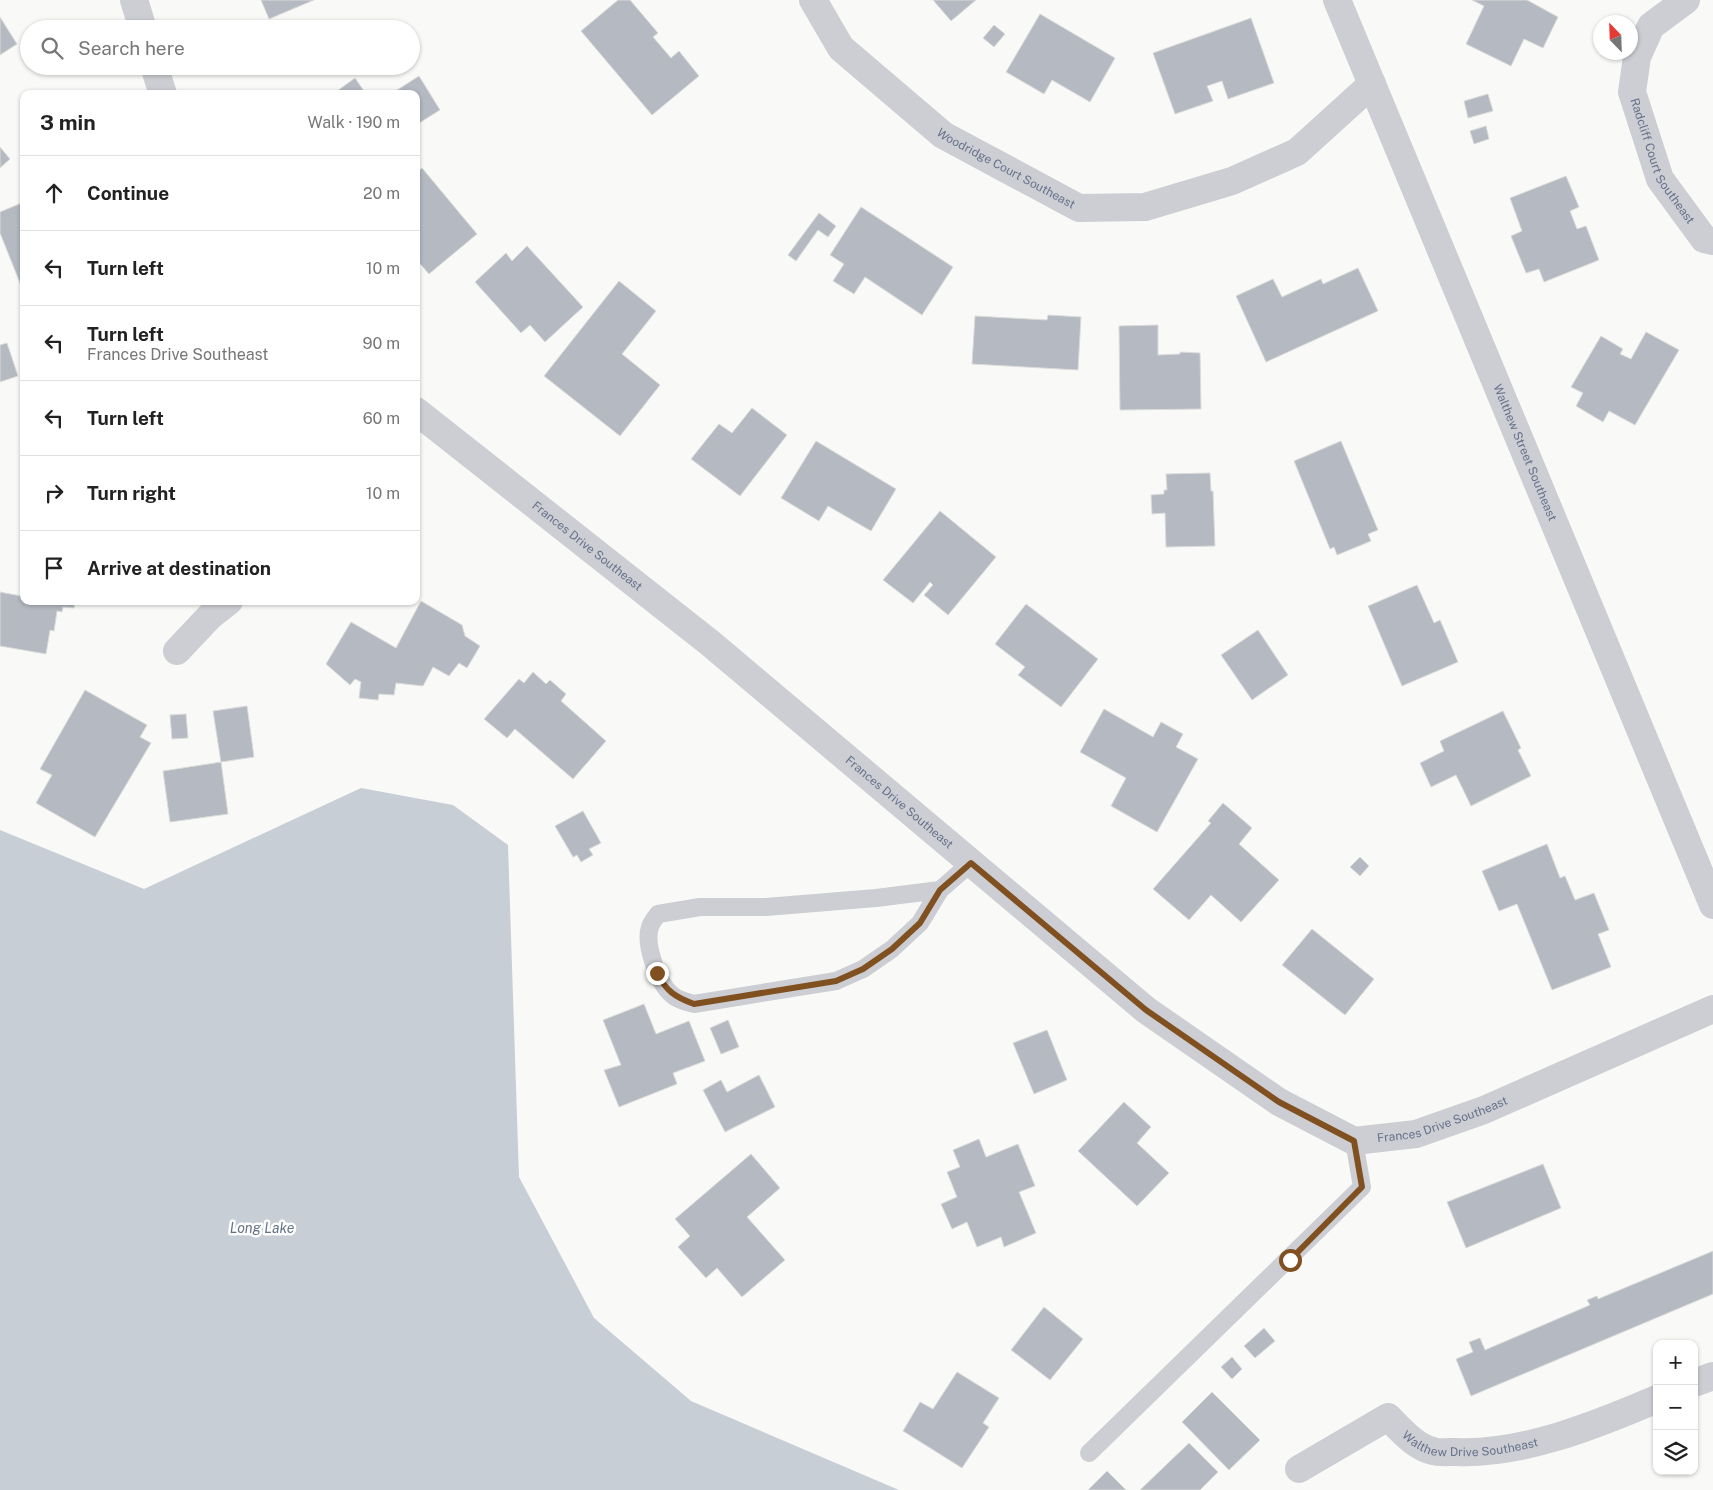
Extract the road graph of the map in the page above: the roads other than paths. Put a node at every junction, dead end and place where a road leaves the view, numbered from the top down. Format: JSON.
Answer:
{"nodes":[{"id":1,"x":134,"y":0,"type":"edge"},
{"id":2,"x":814,"y":0,"type":"edge"},
{"id":3,"x":1337,"y":0,"type":"edge"},
{"id":4,"x":1686,"y":0,"type":"edge"},
{"id":5,"x":140,"y":20,"type":"edge"},
{"id":6,"x":157,"y":75,"type":"edge"},
{"id":7,"x":1372,"y":84,"type":"junction"},
{"id":8,"x":162,"y":90,"type":"edge"},
{"id":9,"x":1713,"y":241,"type":"edge"},
{"id":10,"x":420,"y":414,"type":"edge"},
{"id":11,"x":224,"y":605,"type":"edge"},
{"id":12,"x":178,"y":651,"type":"dead end"},
{"id":13,"x":971,"y":863,"type":"junction"},
{"id":14,"x":940,"y":890,"type":"junction"},
{"id":15,"x":1713,"y":905,"type":"edge"},
{"id":16,"x":1713,"y":1009,"type":"edge"},
{"id":17,"x":1354,"y":1141,"type":"junction"},
{"id":18,"x":1713,"y":1376,"type":"edge"},
{"id":19,"x":1698,"y":1382,"type":"edge"},
{"id":20,"x":1653,"y":1400,"type":"edge"},
{"id":21,"x":1089,"y":1453,"type":"dead end"},
{"id":22,"x":1299,"y":1469,"type":"dead end"}],
"edges":[{"from":1,"to":5,"type":"street"},
{"from":2,"to":7,"type":"street","name":"Woodridge Court Southeast"},
{"from":3,"to":7,"type":"street","name":"Walthew Street Southeast"},
{"from":4,"to":9,"type":"street","name":"Radcliff Court Southeast"},
{"from":6,"to":8,"type":"street"},
{"from":7,"to":15,"type":"street","name":"Walthew Street Southeast"},
{"from":10,"to":13,"type":"street","name":"Frances Drive Southeast"},
{"from":11,"to":12,"type":"street"},
{"from":13,"to":14,"type":"lane"},
{"from":13,"to":17,"type":"street","name":"Frances Drive Southeast"},
{"from":14,"to":14,"type":"lane"},
{"from":16,"to":17,"type":"street","name":"Frances Drive Southeast"},
{"from":17,"to":21,"type":"lane"},
{"from":18,"to":19,"type":"street"},
{"from":20,"to":22,"type":"street","name":"Walthew Drive Southeast"}]}
